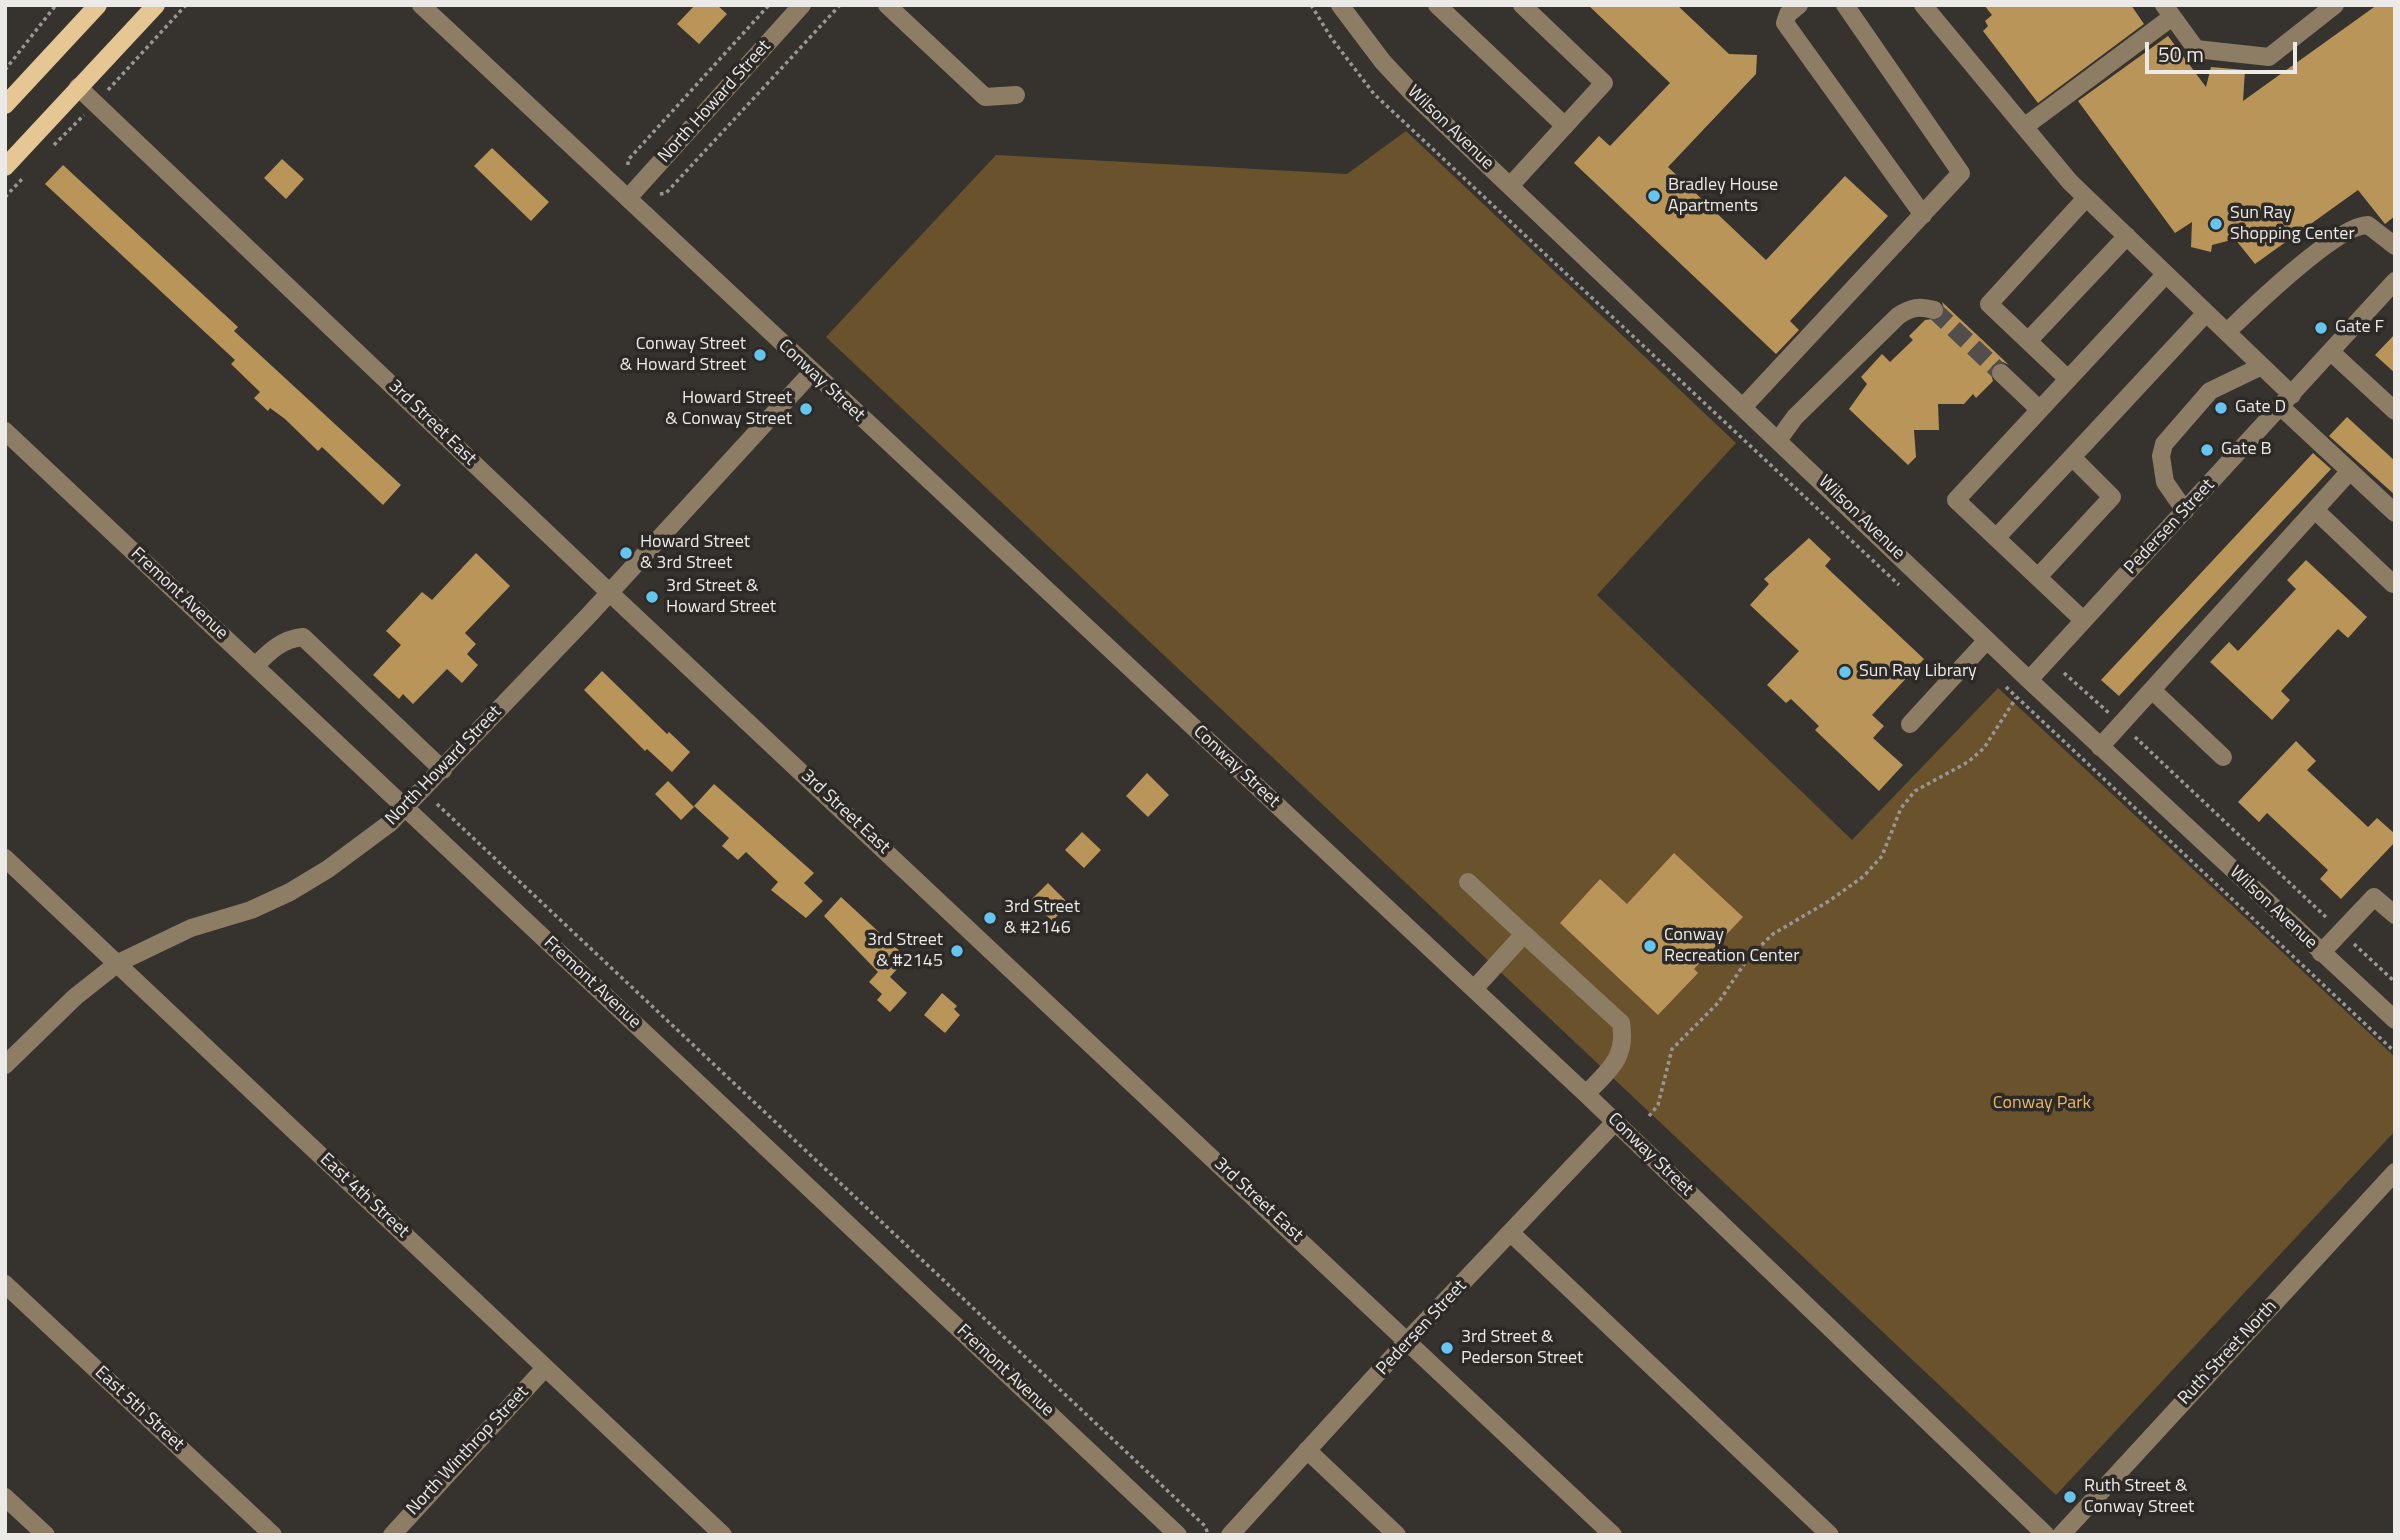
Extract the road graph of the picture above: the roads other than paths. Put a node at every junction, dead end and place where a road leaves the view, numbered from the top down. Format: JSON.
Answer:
{"nodes":[{"id":1,"x":98,"y":5,"type":"edge"},
{"id":2,"x":156,"y":5,"type":"edge"},
{"id":3,"x":802,"y":5,"type":"edge"},
{"id":4,"x":887,"y":5,"type":"edge"},
{"id":5,"x":1340,"y":5,"type":"edge"},
{"id":6,"x":1437,"y":5,"type":"edge"},
{"id":7,"x":1522,"y":5,"type":"edge"},
{"id":8,"x":1799,"y":5,"type":"edge"},
{"id":9,"x":1845,"y":5,"type":"edge"},
{"id":10,"x":1923,"y":5,"type":"edge"},
{"id":11,"x":2335,"y":5,"type":"edge"},
{"id":12,"x":423,"y":6,"type":"edge"},
{"id":13,"x":2168,"y":11,"type":"edge"},
{"id":14,"x":78,"y":87,"type":"junction"},
{"id":15,"x":1016,"y":95,"type":"dead end"},
{"id":16,"x":5,"y":106,"type":"edge"},
{"id":17,"x":1565,"y":126,"type":"junction"},
{"id":18,"x":2024,"y":127,"type":"junction"},
{"id":19,"x":5,"y":167,"type":"edge"},
{"id":20,"x":1510,"y":186,"type":"junction"},
{"id":21,"x":628,"y":198,"type":"junction"},
{"id":22,"x":2087,"y":198,"type":"junction"},
{"id":23,"x":1923,"y":215,"type":"junction"},
{"id":24,"x":2126,"y":236,"type":"junction"},
{"id":25,"x":2395,"y":246,"type":"edge"},
{"id":26,"x":2166,"y":274,"type":"junction"},
{"id":27,"x":2395,"y":281,"type":"edge"},
{"id":28,"x":1934,"y":310,"type":"dead end"},
{"id":29,"x":2206,"y":313,"type":"junction"},
{"id":30,"x":2227,"y":332,"type":"junction"},
{"id":31,"x":2028,"y":341,"type":"junction"},
{"id":32,"x":2331,"y":352,"type":"junction"},
{"id":33,"x":2262,"y":366,"type":"junction"},
{"id":34,"x":812,"y":372,"type":"junction"},
{"id":35,"x":2001,"y":373,"type":"tunnel mouth"},
{"id":36,"x":2068,"y":379,"type":"junction"},
{"id":37,"x":2287,"y":401,"type":"junction"},
{"id":38,"x":1744,"y":406,"type":"junction"},
{"id":39,"x":2040,"y":410,"type":"junction"},
{"id":40,"x":2395,"y":411,"type":"edge"},
{"id":41,"x":5,"y":431,"type":"edge"},
{"id":42,"x":1779,"y":439,"type":"junction"},
{"id":43,"x":2072,"y":457,"type":"junction"},
{"id":44,"x":2350,"y":471,"type":"junction"},
{"id":45,"x":2315,"y":510,"type":"junction"},
{"id":46,"x":2185,"y":511,"type":"junction"},
{"id":47,"x":2395,"y":513,"type":"edge"},
{"id":48,"x":1996,"y":538,"type":"junction"},
{"id":49,"x":2038,"y":577,"type":"junction"},
{"id":50,"x":2395,"y":582,"type":"edge"},
{"id":51,"x":610,"y":593,"type":"junction"},
{"id":52,"x":2083,"y":620,"type":"junction"},
{"id":53,"x":1987,"y":640,"type":"junction"},
{"id":54,"x":255,"y":666,"type":"junction"},
{"id":55,"x":2029,"y":680,"type":"junction"},
{"id":56,"x":2152,"y":690,"type":"junction"},
{"id":57,"x":1910,"y":724,"type":"dead end"},
{"id":58,"x":2100,"y":747,"type":"junction"},
{"id":59,"x":2223,"y":757,"type":"dead end"},
{"id":60,"x":443,"y":770,"type":"junction"},
{"id":61,"x":406,"y":808,"type":"junction"},
{"id":62,"x":5,"y":858,"type":"edge"},
{"id":63,"x":1468,"y":882,"type":"dead end"},
{"id":64,"x":2395,"y":915,"type":"edge"},
{"id":65,"x":1524,"y":934,"type":"junction"},
{"id":66,"x":2321,"y":953,"type":"junction"},
{"id":67,"x":118,"y":964,"type":"junction"},
{"id":68,"x":1474,"y":989,"type":"junction"},
{"id":69,"x":2395,"y":1020,"type":"edge"},
{"id":70,"x":5,"y":1065,"type":"edge"},
{"id":71,"x":1586,"y":1094,"type":"junction"},
{"id":72,"x":1615,"y":1122,"type":"junction"},
{"id":73,"x":2395,"y":1172,"type":"edge"},
{"id":74,"x":1512,"y":1234,"type":"junction"},
{"id":75,"x":5,"y":1284,"type":"edge"},
{"id":76,"x":1408,"y":1340,"type":"junction"},
{"id":77,"x":545,"y":1368,"type":"junction"},
{"id":78,"x":1307,"y":1450,"type":"junction"},
{"id":79,"x":5,"y":1497,"type":"edge"},
{"id":80,"x":46,"y":1535,"type":"edge"},
{"id":81,"x":273,"y":1535,"type":"edge"},
{"id":82,"x":391,"y":1535,"type":"edge"},
{"id":83,"x":723,"y":1535,"type":"edge"},
{"id":84,"x":1178,"y":1535,"type":"edge"},
{"id":85,"x":1230,"y":1535,"type":"edge"},
{"id":86,"x":1397,"y":1535,"type":"edge"},
{"id":87,"x":1613,"y":1535,"type":"edge"},
{"id":88,"x":1830,"y":1535,"type":"edge"},
{"id":89,"x":2046,"y":1535,"type":"edge"},
{"id":90,"x":2061,"y":1535,"type":"edge"}],
"edges":[{"from":1,"to":16,"type":"main road"},
{"from":2,"to":14,"type":"main road"},
{"from":3,"to":21,"type":"street","name":"North Howard Street"},
{"from":4,"to":15,"type":"street"},
{"from":5,"to":20,"type":"street","name":"Wilson Avenue"},
{"from":6,"to":17,"type":"street"},
{"from":7,"to":17,"type":"street"},
{"from":8,"to":23,"type":"street"},
{"from":9,"to":23,"type":"street"},
{"from":10,"to":18,"type":"street"},
{"from":11,"to":13,"type":"street"},
{"from":12,"to":21,"type":"street","name":"Conway Street"},
{"from":13,"to":18,"type":"street"},
{"from":14,"to":19,"type":"main road"},
{"from":14,"to":51,"type":"street","name":"3rd Street East"},
{"from":17,"to":20,"type":"street"},
{"from":18,"to":22,"type":"street"},
{"from":20,"to":38,"type":"street","name":"Wilson Avenue"},
{"from":21,"to":34,"type":"street","name":"Conway Street"},
{"from":22,"to":24,"type":"street"},
{"from":22,"to":31,"type":"street"},
{"from":23,"to":38,"type":"street"},
{"from":24,"to":26,"type":"street"},
{"from":24,"to":31,"type":"street"},
{"from":25,"to":30,"type":"street"},
{"from":26,"to":29,"type":"street"},
{"from":26,"to":36,"type":"street"},
{"from":27,"to":32,"type":"street","name":"Pedersen Street"},
{"from":28,"to":42,"type":"street"},
{"from":29,"to":30,"type":"street"},
{"from":29,"to":43,"type":"street"},
{"from":30,"to":33,"type":"street"},
{"from":31,"to":36,"type":"street"},
{"from":32,"to":37,"type":"street","name":"Pedersen Street"},
{"from":32,"to":40,"type":"street"},
{"from":33,"to":37,"type":"street"},
{"from":33,"to":46,"type":"street"},
{"from":34,"to":51,"type":"street","name":"North Howard Street"},
{"from":34,"to":68,"type":"street","name":"Conway Street"},
{"from":35,"to":39,"type":"street"},
{"from":36,"to":39,"type":"street"},
{"from":37,"to":44,"type":"street"},
{"from":37,"to":46,"type":"street","name":"Pedersen Street"},
{"from":38,"to":42,"type":"street","name":"Wilson Avenue"},
{"from":39,"to":48,"type":"street"},
{"from":41,"to":54,"type":"street","name":"Fremont Avenue"},
{"from":42,"to":53,"type":"street","name":"Wilson Avenue"},
{"from":43,"to":48,"type":"street"},
{"from":43,"to":49,"type":"street"},
{"from":44,"to":45,"type":"street"},
{"from":44,"to":47,"type":"street"},
{"from":45,"to":50,"type":"street"},
{"from":45,"to":56,"type":"street"},
{"from":46,"to":52,"type":"street","name":"Pedersen Street"},
{"from":48,"to":49,"type":"street"},
{"from":49,"to":52,"type":"street"},
{"from":51,"to":60,"type":"street","name":"North Howard Street"},
{"from":51,"to":76,"type":"street","name":"3rd Street East"},
{"from":52,"to":55,"type":"street","name":"Pedersen Street"},
{"from":53,"to":55,"type":"street","name":"Wilson Avenue"},
{"from":53,"to":57,"type":"street"},
{"from":54,"to":60,"type":"street"},
{"from":54,"to":61,"type":"street","name":"Fremont Avenue"},
{"from":55,"to":58,"type":"street","name":"Wilson Avenue"},
{"from":56,"to":58,"type":"street"},
{"from":56,"to":59,"type":"street"},
{"from":58,"to":66,"type":"street","name":"Wilson Avenue"},
{"from":60,"to":61,"type":"street","name":"North Howard Street"},
{"from":61,"to":67,"type":"street","name":"North Howard Street"},
{"from":61,"to":84,"type":"street","name":"Fremont Avenue"},
{"from":62,"to":67,"type":"street","name":"East 4th Street"},
{"from":63,"to":65,"type":"street"},
{"from":64,"to":66,"type":"street"},
{"from":65,"to":68,"type":"street"},
{"from":65,"to":71,"type":"street"},
{"from":66,"to":69,"type":"street","name":"Wilson Avenue"},
{"from":67,"to":70,"type":"street","name":"North Howard Street"},
{"from":67,"to":77,"type":"street","name":"East 4th Street"},
{"from":68,"to":71,"type":"street","name":"Conway Street"},
{"from":71,"to":72,"type":"street","name":"Conway Street"},
{"from":72,"to":74,"type":"street","name":"Pedersen Street"},
{"from":72,"to":89,"type":"street","name":"Conway Street"},
{"from":73,"to":90,"type":"street","name":"Ruth Street North"},
{"from":74,"to":76,"type":"street","name":"Pedersen Street"},
{"from":74,"to":88,"type":"street"},
{"from":75,"to":81,"type":"street","name":"East 5th Street"},
{"from":76,"to":78,"type":"street","name":"Pedersen Street"},
{"from":76,"to":87,"type":"street","name":"3rd Street East"},
{"from":77,"to":82,"type":"street","name":"North Winthrop Street"},
{"from":77,"to":83,"type":"street","name":"East 4th Street"},
{"from":78,"to":85,"type":"street","name":"Pedersen Street"},
{"from":78,"to":86,"type":"street"},
{"from":79,"to":80,"type":"street"}]}
